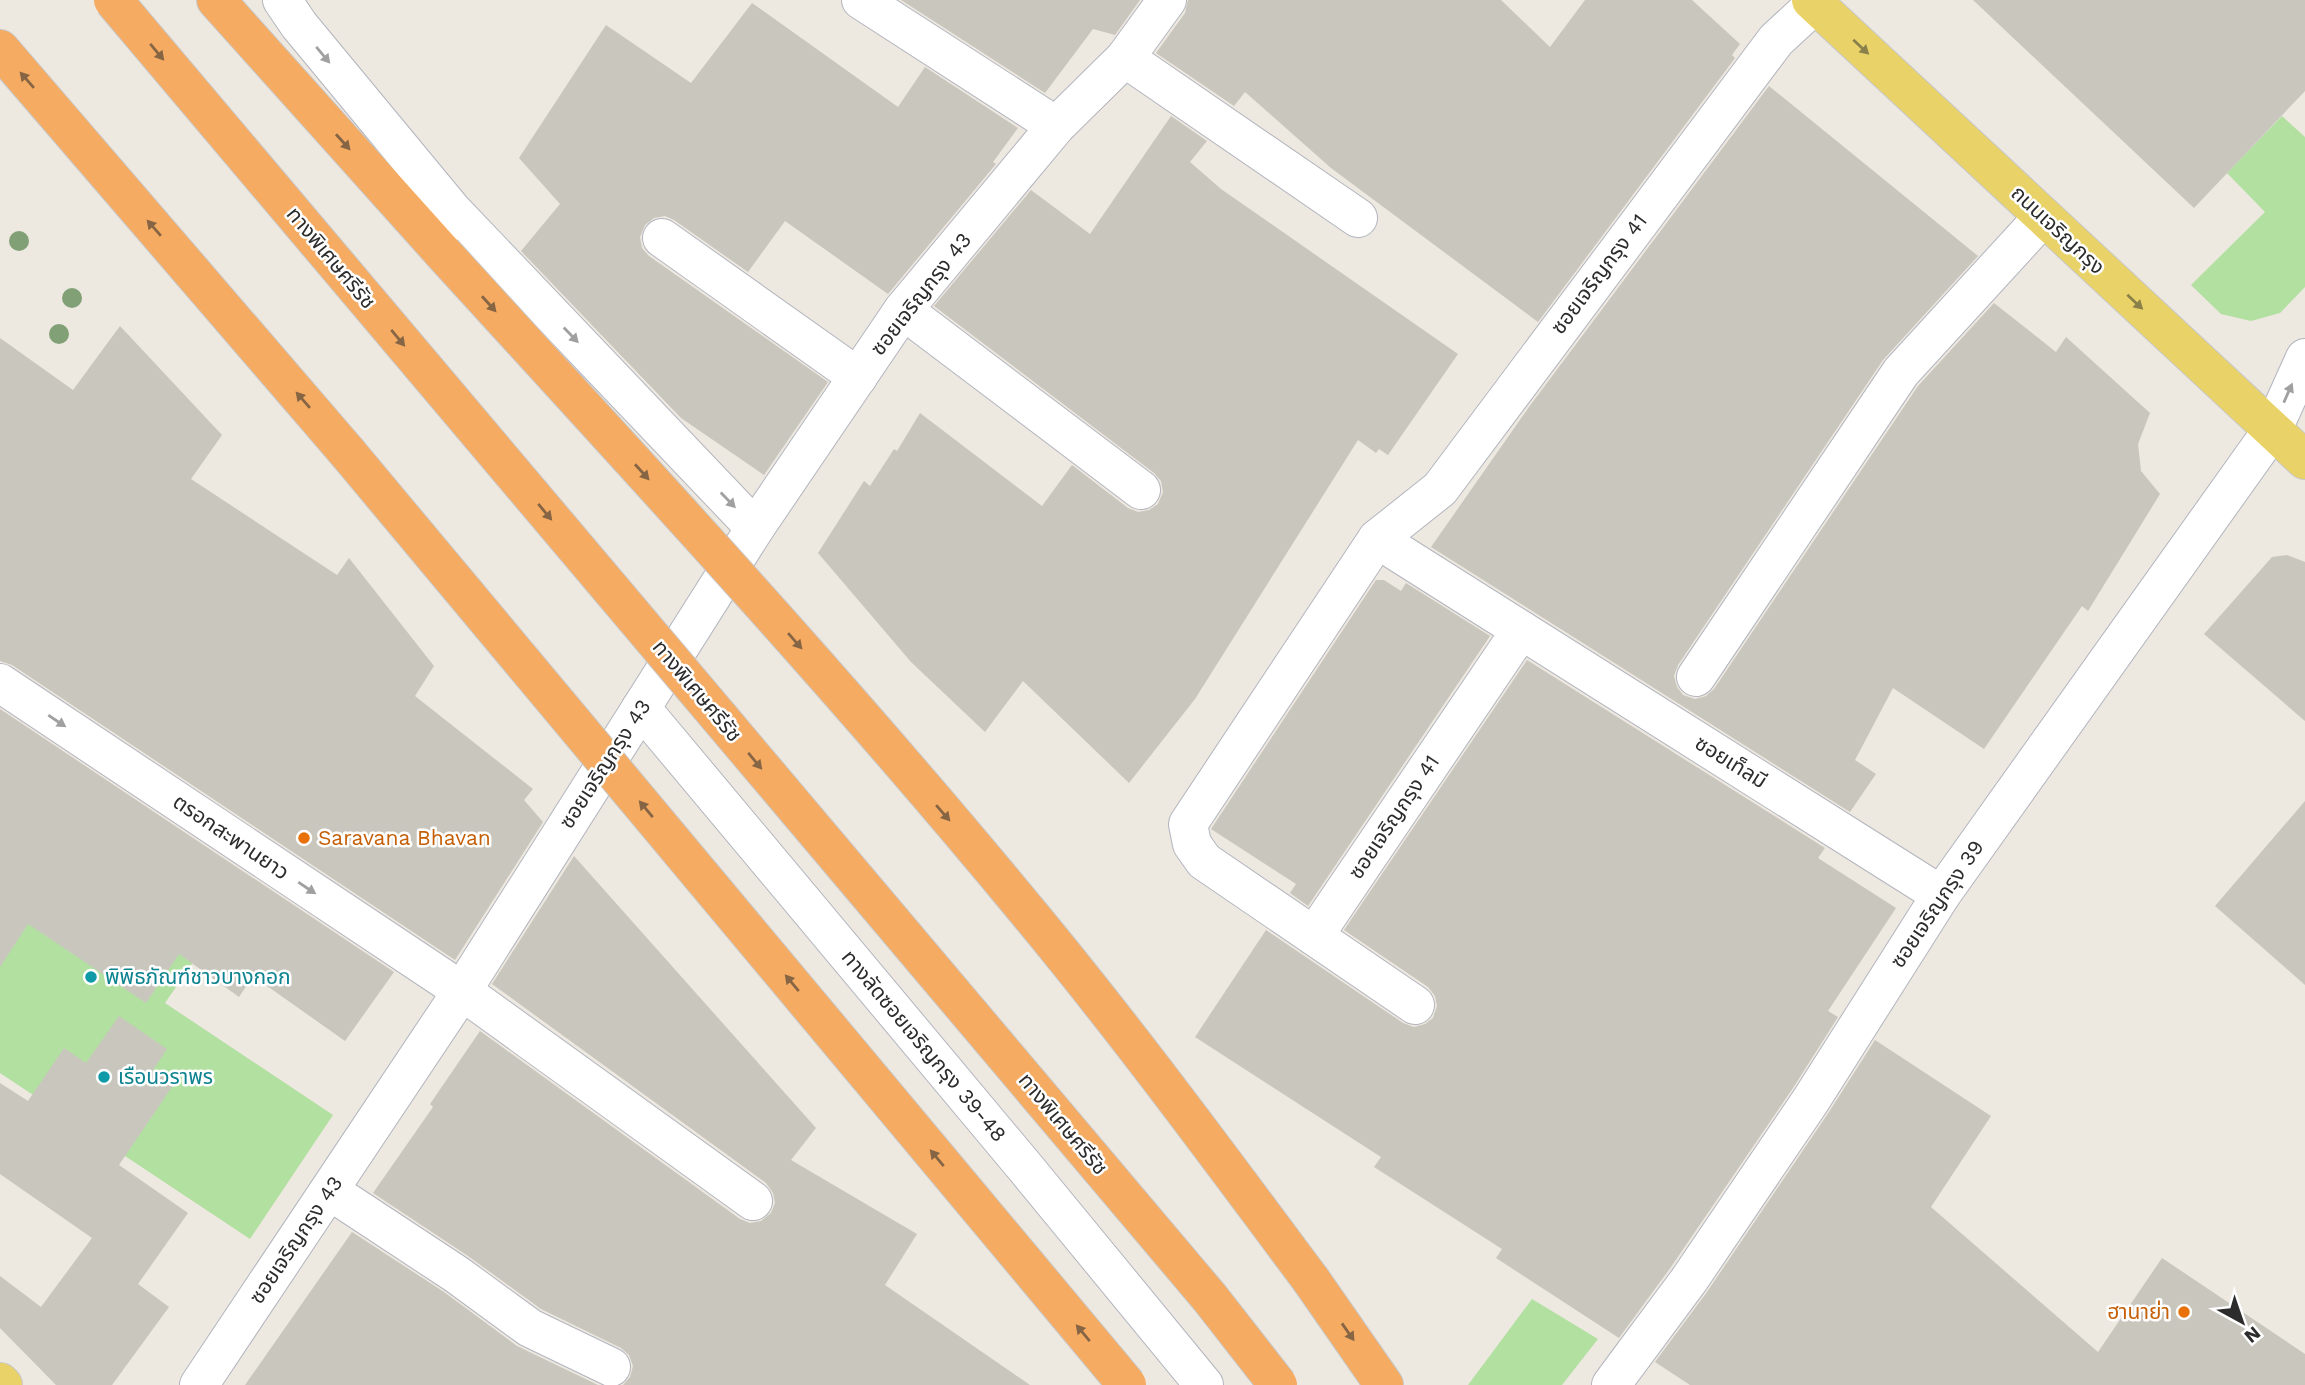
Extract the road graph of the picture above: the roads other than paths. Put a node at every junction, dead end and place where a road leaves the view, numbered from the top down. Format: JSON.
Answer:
{"nodes":[{"id":1,"x":113,"y":0,"type":"edge"},
{"id":2,"x":216,"y":0,"type":"edge"},
{"id":3,"x":282,"y":0,"type":"edge"},
{"id":4,"x":861,"y":0,"type":"edge"},
{"id":5,"x":1167,"y":0,"type":"edge"},
{"id":6,"x":1813,"y":2,"type":"edge"},
{"id":7,"x":0,"y":49,"type":"edge"},
{"id":8,"x":1125,"y":58,"type":"junction"},
{"id":9,"x":1056,"y":126,"type":"junction"},
{"id":10,"x":2043,"y":216,"type":"junction"},
{"id":11,"x":1359,"y":218,"type":"dead end"},
{"id":12,"x":662,"y":238,"type":"dead end"},
{"id":13,"x":903,"y":310,"type":"junction"},
{"id":14,"x":2305,"y":358,"type":"edge"},
{"id":15,"x":858,"y":377,"type":"junction"},
{"id":16,"x":2273,"y":429,"type":"junction"},
{"id":17,"x":2305,"y":460,"type":"edge"},
{"id":18,"x":1141,"y":490,"type":"dead end"},
{"id":19,"x":755,"y":528,"type":"junction"},
{"id":20,"x":1377,"y":539,"type":"junction"},
{"id":21,"x":1521,"y":630,"type":"junction"},
{"id":22,"x":1696,"y":677,"type":"dead end"},
{"id":23,"x":0,"y":683,"type":"edge"},
{"id":24,"x":641,"y":708,"type":"junction"},
{"id":25,"x":1941,"y":895,"type":"junction"},
{"id":26,"x":1314,"y":936,"type":"junction"},
{"id":27,"x":461,"y":992,"type":"junction"},
{"id":28,"x":1415,"y":1005,"type":"dead end"},
{"id":29,"x":330,"y":1191,"type":"junction"},
{"id":30,"x":753,"y":1201,"type":"dead end"},
{"id":31,"x":611,"y":1367,"type":"dead end"},
{"id":32,"x":199,"y":1385,"type":"edge"},
{"id":33,"x":1127,"y":1385,"type":"edge"},
{"id":34,"x":1204,"y":1385,"type":"edge"},
{"id":35,"x":1278,"y":1385,"type":"edge"},
{"id":36,"x":1384,"y":1385,"type":"edge"},
{"id":37,"x":1611,"y":1385,"type":"edge"}],
"edges":[{"from":1,"to":35,"type":"highway","name":"ทางพิเศษศรีรัช","one_way":true,"bridge":true},
{"from":2,"to":36,"type":"highway","one_way":true,"bridge":true},
{"from":3,"to":19,"type":"street","one_way":true},
{"from":4,"to":9,"type":"street"},
{"from":5,"to":8,"type":"street","name":"ซอยเจริญกรุง 43"},
{"from":6,"to":10,"type":"main road","name":"ถนนเจริญกรุง","one_way":true},
{"from":6,"to":20,"type":"street","name":"ซอยเจริญกรุง 41"},
{"from":33,"to":7,"type":"highway","one_way":true,"bridge":true},
{"from":8,"to":9,"type":"street","name":"ซอยเจริญกรุง 43"},
{"from":8,"to":11,"type":"street"},
{"from":9,"to":13,"type":"street","name":"ซอยเจริญกรุง 43"},
{"from":10,"to":16,"type":"main road","name":"ถนนเจริญกรุง","one_way":true},
{"from":10,"to":22,"type":"street"},
{"from":12,"to":15,"type":"street"},
{"from":13,"to":15,"type":"street","name":"ซอยเจริญกรุง 43"},
{"from":13,"to":18,"type":"street"},
{"from":16,"to":14,"type":"street","name":"ซอยเจริญกรุง 39","one_way":true},
{"from":15,"to":19,"type":"street","name":"ซอยเจริญกรุง 43"},
{"from":16,"to":17,"type":"main road","name":"ถนนเจริญกรุง"},
{"from":16,"to":25,"type":"street","name":"ซอยเจริญกรุง 39"},
{"from":19,"to":24,"type":"street","name":"ซอยเจริญกรุง 43"},
{"from":20,"to":21,"type":"street"},
{"from":20,"to":26,"type":"street","name":"ซอยเจริญกรุง 41"},
{"from":21,"to":25,"type":"street","name":"ซอยเท็ลมี"},
{"from":21,"to":26,"type":"street","name":"ซอยเจริญกรุง 41"},
{"from":23,"to":27,"type":"street","name":"ตรอกสะพานยาว","one_way":true},
{"from":24,"to":27,"type":"street","name":"ซอยเจริญกรุง 43"},
{"from":24,"to":34,"type":"street","name":"ทางลัดซอยเจริญกรุง 39-48"},
{"from":25,"to":37,"type":"street","name":"ซอยเจริญกรุง 39"},
{"from":26,"to":28,"type":"street","name":"ซอยเจริญกรุง 41"},
{"from":27,"to":29,"type":"street","name":"ซอยเจริญกรุง 43"},
{"from":27,"to":30,"type":"street","name":"ตรอกสะพานยาว"},
{"from":29,"to":31,"type":"street"},
{"from":29,"to":32,"type":"street","name":"ซอยเจริญกรุง 43"}]}
